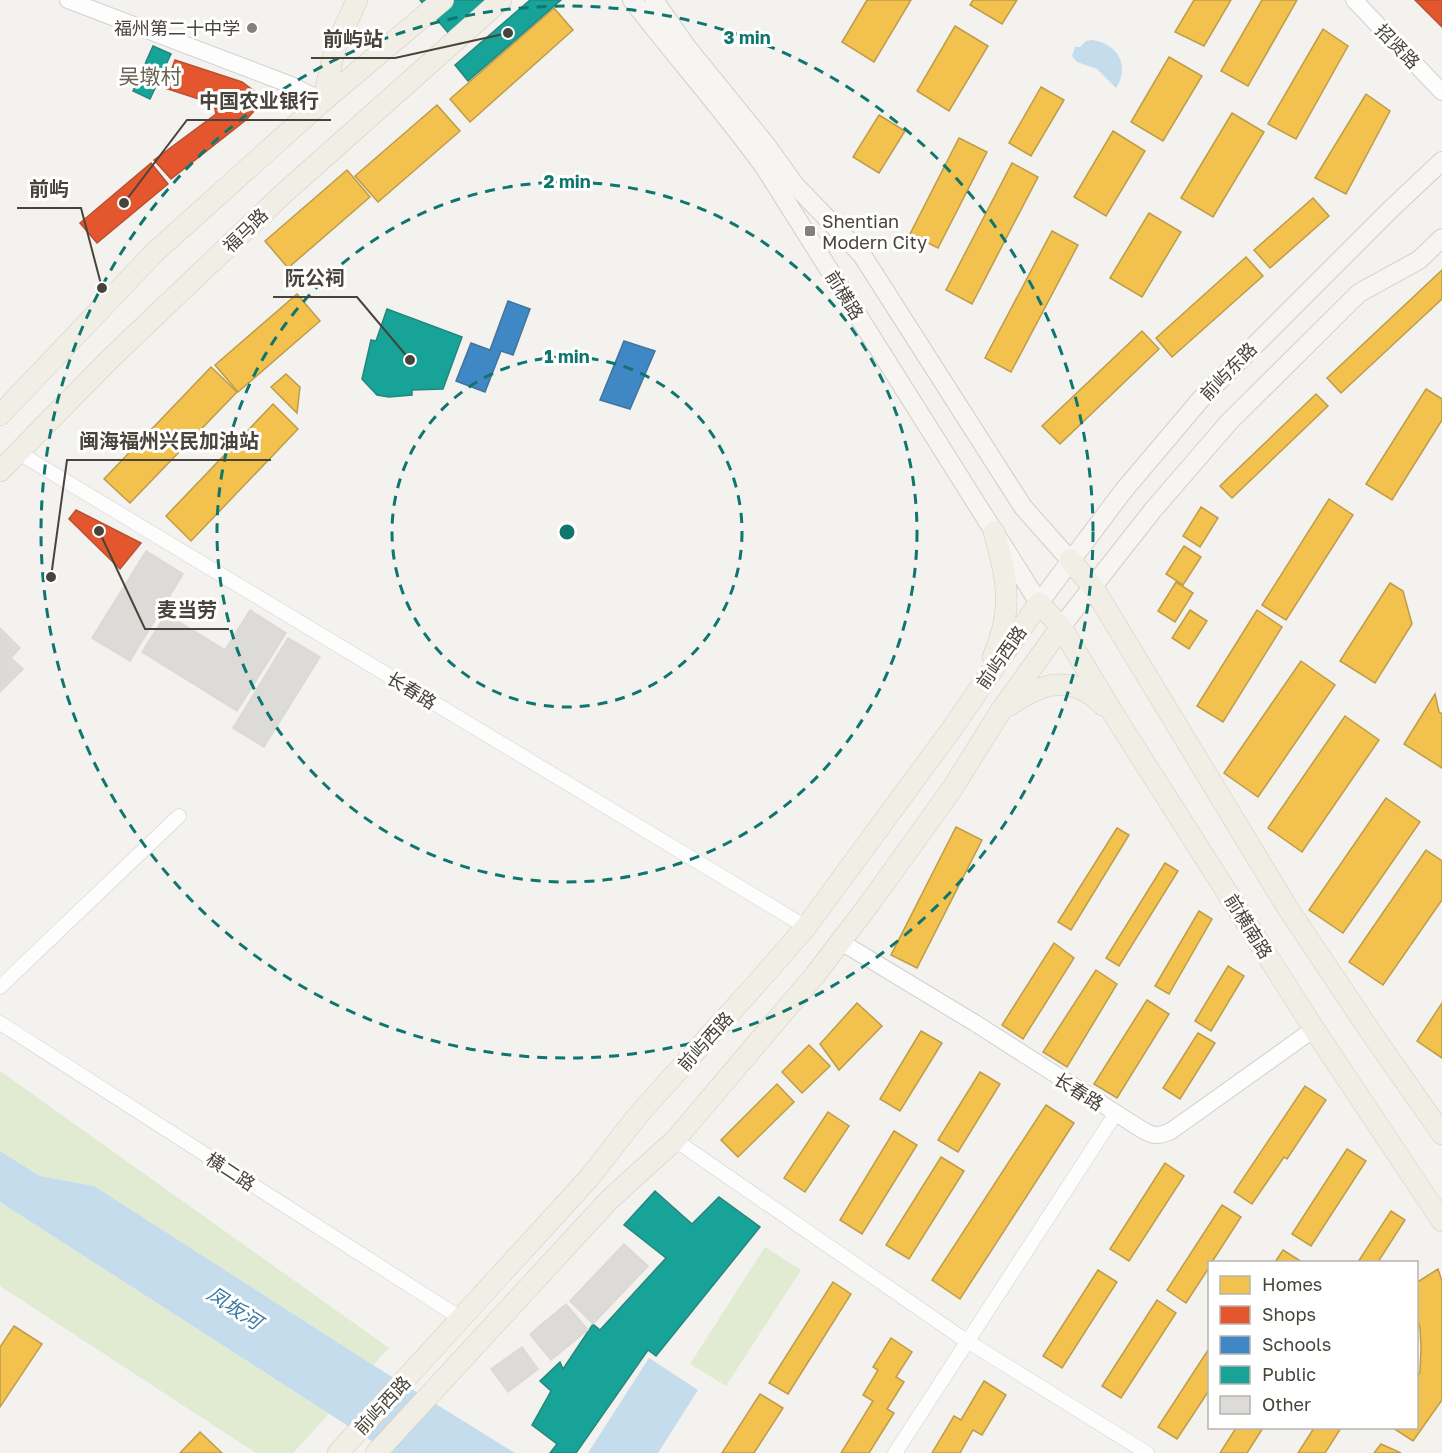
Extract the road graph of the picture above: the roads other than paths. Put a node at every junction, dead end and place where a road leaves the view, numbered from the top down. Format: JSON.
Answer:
{"nodes":[{"id":1,"x":68,"y":0,"type":"edge"},
{"id":2,"x":357,"y":0,"type":"edge"},
{"id":3,"x":443,"y":0,"type":"edge"},
{"id":4,"x":501,"y":0,"type":"edge"},
{"id":5,"x":632,"y":0,"type":"edge"},
{"id":6,"x":654,"y":0,"type":"edge"},
{"id":7,"x":1354,"y":0,"type":"edge"},
{"id":8,"x":1442,"y":92,"type":"edge"},
{"id":9,"x":323,"y":101,"type":"junction"},
{"id":10,"x":1442,"y":161,"type":"edge"},
{"id":11,"x":1442,"y":238,"type":"edge"},
{"id":12,"x":0,"y":415,"type":"edge"},
{"id":13,"x":19,"y":453,"type":"junction"},
{"id":14,"x":0,"y":471,"type":"edge"},
{"id":15,"x":994,"y":532,"type":"junction"},
{"id":16,"x":1070,"y":560,"type":"junction"},
{"id":17,"x":1093,"y":587,"type":"junction"},
{"id":18,"x":1039,"y":603,"type":"junction"},
{"id":19,"x":1061,"y":627,"type":"junction"},
{"id":20,"x":1000,"y":712,"type":"junction"},
{"id":21,"x":1116,"y":717,"type":"junction"},
{"id":22,"x":951,"y":730,"type":"junction"},
{"id":23,"x":179,"y":816,"type":"dead end"},
{"id":24,"x":806,"y":927,"type":"junction"},
{"id":25,"x":841,"y":942,"type":"junction"},
{"id":26,"x":0,"y":987,"type":"edge"},
{"id":27,"x":0,"y":1023,"type":"edge"},
{"id":28,"x":1314,"y":1029,"type":"junction"},
{"id":29,"x":1116,"y":1113,"type":"junction"},
{"id":30,"x":1442,"y":1134,"type":"edge"},
{"id":31,"x":675,"y":1140,"type":"junction"},
{"id":32,"x":1442,"y":1221,"type":"edge"},
{"id":33,"x":462,"y":1319,"type":"junction"},
{"id":34,"x":967,"y":1340,"type":"junction"},
{"id":35,"x":344,"y":1447,"type":"edge"},
{"id":36,"x":376,"y":1453,"type":"edge"},
{"id":37,"x":895,"y":1453,"type":"edge"},
{"id":38,"x":1147,"y":1453,"type":"edge"}],
"edges":[{"from":1,"to":9,"type":"street"},
{"from":2,"to":9,"type":"main road"},
{"from":3,"to":9,"type":"main road"},
{"from":4,"to":13,"type":"main road","name":"福马路"},
{"from":5,"to":15,"type":"main road","name":"前横路"},
{"from":6,"to":16,"type":"main road","name":"前横路"},
{"from":7,"to":8,"type":"street","name":"招贤路"},
{"from":9,"to":12,"type":"main road"},
{"from":10,"to":16,"type":"main road","name":"前屿东路"},
{"from":11,"to":17,"type":"main road","name":"前屿东路"},
{"from":13,"to":14,"type":"main road","name":"福马路"},
{"from":13,"to":24,"type":"street","name":"长春路"},
{"from":15,"to":18,"type":"main road","name":"前横路"},
{"from":15,"to":22,"type":"main road"},
{"from":16,"to":17,"type":"main road"},
{"from":16,"to":18,"type":"main road","name":"前屿东路"},
{"from":17,"to":19,"type":"main road","name":"前屿东路"},
{"from":17,"to":30,"type":"main road"},
{"from":18,"to":19,"type":"main road","name":"前横南路"},
{"from":18,"to":22,"type":"main road","name":"前屿西路"},
{"from":19,"to":20,"type":"main road","name":"前屿西路"},
{"from":19,"to":21,"type":"main road","name":"前横南路"},
{"from":20,"to":21,"type":"main road"},
{"from":20,"to":25,"type":"main road","name":"前屿西路"},
{"from":21,"to":28,"type":"main road","name":"前横南路"},
{"from":22,"to":24,"type":"main road","name":"前屿西路"},
{"from":23,"to":26,"type":"street"},
{"from":24,"to":33,"type":"main road","name":"前屿西路"},
{"from":25,"to":29,"type":"street","name":"长春路"},
{"from":25,"to":31,"type":"main road","name":"前屿西路"},
{"from":27,"to":33,"type":"street","name":"横二路"},
{"from":28,"to":29,"type":"street","name":"长春路"},
{"from":28,"to":32,"type":"main road","name":"前横南路"},
{"from":29,"to":34,"type":"street"},
{"from":31,"to":34,"type":"street"},
{"from":31,"to":36,"type":"main road","name":"前屿西路"},
{"from":33,"to":35,"type":"main road","name":"前屿西路"},
{"from":34,"to":37,"type":"street"},
{"from":34,"to":38,"type":"street"}]}
